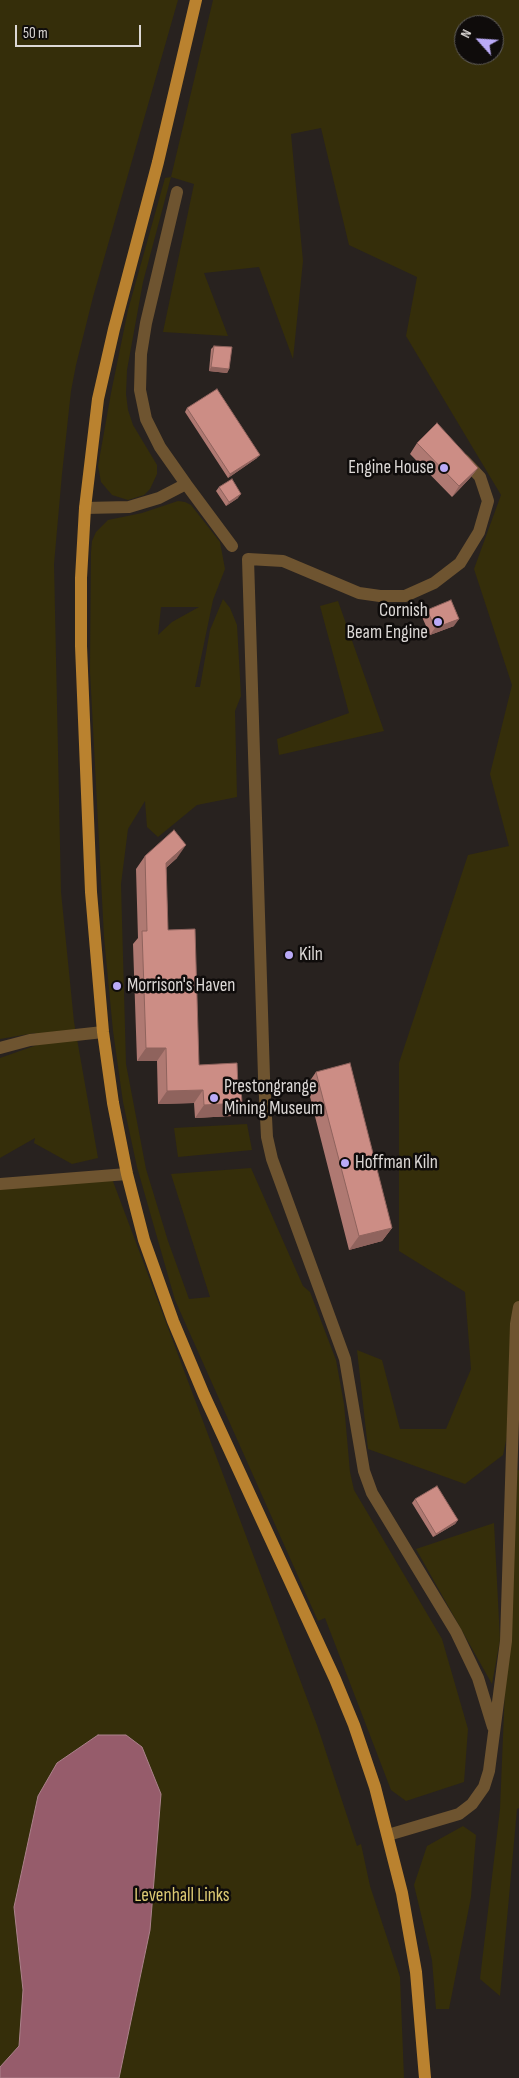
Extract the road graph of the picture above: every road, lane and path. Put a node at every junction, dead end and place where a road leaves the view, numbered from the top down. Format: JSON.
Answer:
{"nodes":[{"id":1,"x":196,"y":0,"type":"edge"},
{"id":2,"x":176,"y":192,"type":"dead end"},
{"id":3,"x":460,"y":455,"type":"edge"},
{"id":4,"x":186,"y":484,"type":"junction"},
{"id":5,"x":85,"y":508,"type":"junction"},
{"id":6,"x":232,"y":546,"type":"dead end"},
{"id":7,"x":103,"y":1032,"type":"junction"},
{"id":8,"x":0,"y":1048,"type":"edge"},
{"id":9,"x":127,"y":1174,"type":"junction"},
{"id":10,"x":0,"y":1184,"type":"edge"},
{"id":11,"x":519,"y":1307,"type":"edge"},
{"id":12,"x":494,"y":1727,"type":"junction"},
{"id":13,"x":388,"y":1835,"type":"junction"},
{"id":14,"x":425,"y":2078,"type":"edge"}],
"edges":[{"from":1,"to":5,"type":"main road"},
{"from":2,"to":4,"type":"street"},
{"from":3,"to":12,"type":"street"},
{"from":4,"to":5,"type":"street"},
{"from":4,"to":6,"type":"street"},
{"from":5,"to":7,"type":"main road"},
{"from":7,"to":8,"type":"street"},
{"from":7,"to":9,"type":"main road"},
{"from":9,"to":10,"type":"street"},
{"from":9,"to":13,"type":"main road"},
{"from":11,"to":12,"type":"street"},
{"from":12,"to":13,"type":"street"},
{"from":13,"to":14,"type":"main road"}]}
